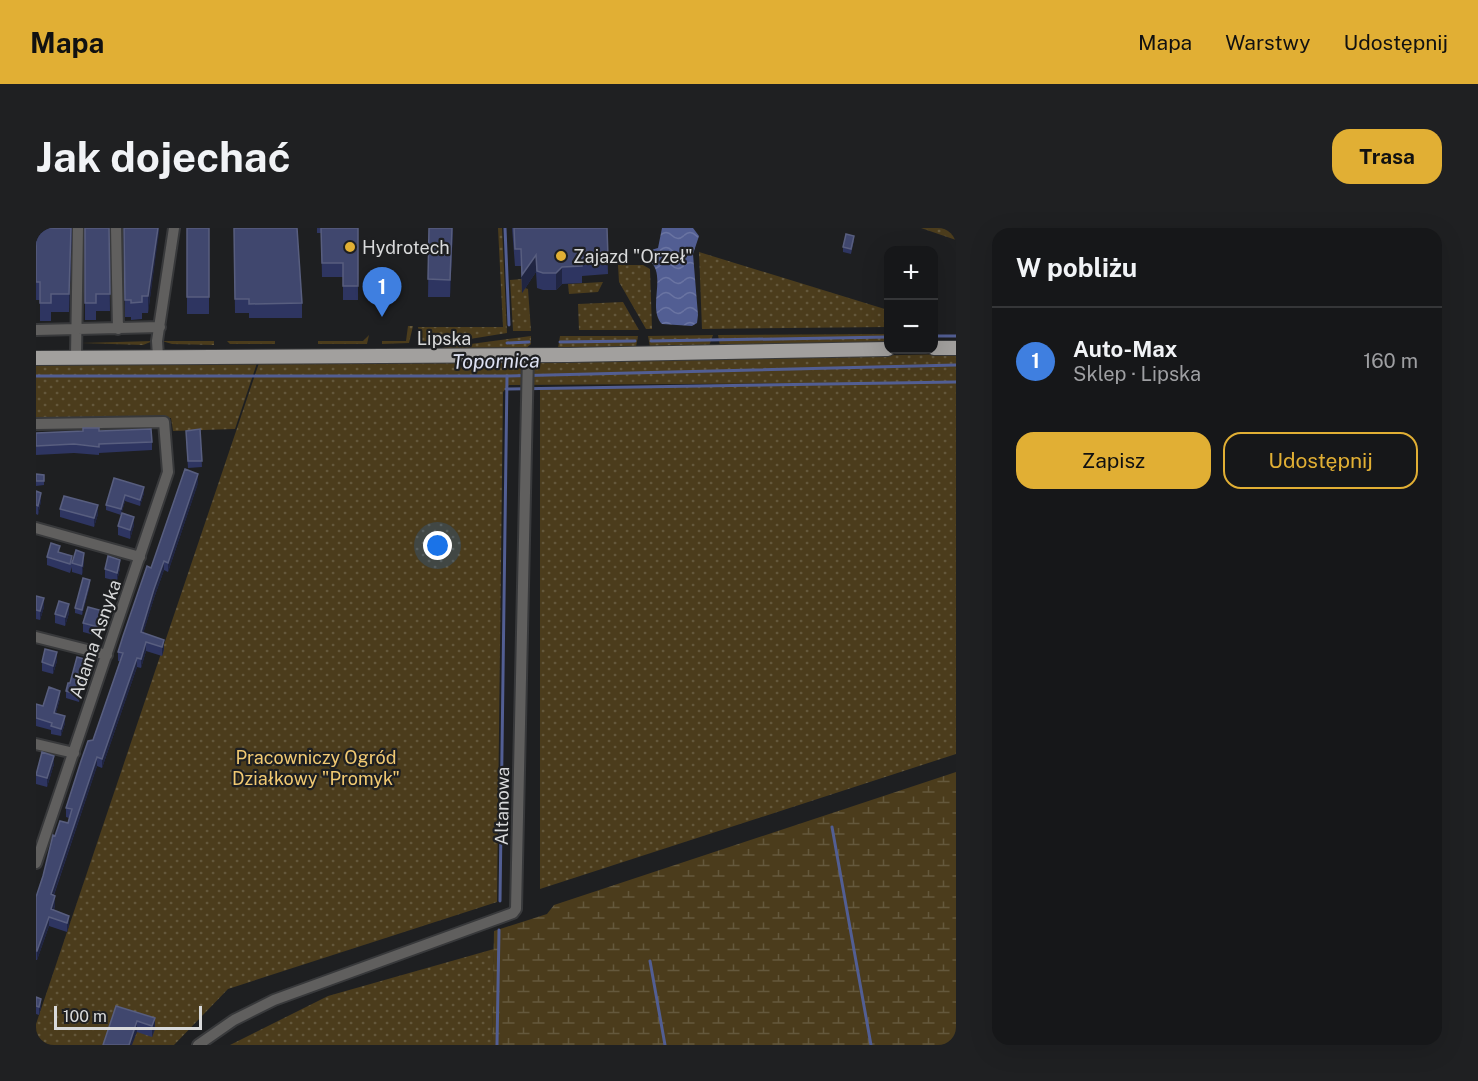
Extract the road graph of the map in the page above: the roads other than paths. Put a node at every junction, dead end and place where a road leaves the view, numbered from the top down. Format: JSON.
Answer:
{"nodes":[{"id":1,"x":78,"y":228,"type":"edge"},
{"id":2,"x":116,"y":228,"type":"edge"},
{"id":3,"x":171,"y":228,"type":"edge"},
{"id":4,"x":159,"y":327,"type":"junction"},
{"id":5,"x":78,"y":329,"type":"junction"},
{"id":6,"x":118,"y":329,"type":"junction"},
{"id":7,"x":36,"y":330,"type":"edge"},
{"id":8,"x":938,"y":348,"type":"edge"},
{"id":9,"x":956,"y":348,"type":"edge"},
{"id":10,"x":884,"y":349,"type":"edge"},
{"id":11,"x":76,"y":356,"type":"junction"},
{"id":12,"x":158,"y":356,"type":"junction"},
{"id":13,"x":36,"y":358,"type":"edge"},
{"id":14,"x":527,"y":361,"type":"junction"},
{"id":15,"x":36,"y":424,"type":"edge"},
{"id":16,"x":36,"y":528,"type":"edge"},
{"id":17,"x":140,"y":557,"type":"junction"},
{"id":18,"x":36,"y":637,"type":"edge"},
{"id":19,"x":107,"y":655,"type":"junction"},
{"id":20,"x":36,"y":744,"type":"edge"},
{"id":21,"x":74,"y":753,"type":"junction"},
{"id":22,"x":38,"y":851,"type":"edge"},
{"id":23,"x":36,"y":864,"type":"edge"},
{"id":24,"x":198,"y":1045,"type":"edge"}],
"edges":[{"from":1,"to":5,"type":"street"},
{"from":2,"to":6,"type":"street"},
{"from":3,"to":4,"type":"street"},
{"from":4,"to":6,"type":"street"},
{"from":4,"to":12,"type":"street"},
{"from":5,"to":6,"type":"street"},
{"from":5,"to":7,"type":"street"},
{"from":5,"to":11,"type":"street"},
{"from":8,"to":9,"type":"main road"},
{"from":10,"to":14,"type":"main road","name":"Lipska"},
{"from":11,"to":12,"type":"main road","name":"Lipska"},
{"from":11,"to":13,"type":"main road","name":"Lipska"},
{"from":12,"to":14,"type":"main road","name":"Lipska"},
{"from":14,"to":24,"type":"street","name":"Altanowa"},
{"from":15,"to":17,"type":"street","name":"Adama Asnyka"},
{"from":16,"to":17,"type":"street"},
{"from":17,"to":19,"type":"street","name":"Adama Asnyka"},
{"from":18,"to":19,"type":"street"},
{"from":19,"to":21,"type":"street","name":"Adama Asnyka"},
{"from":20,"to":21,"type":"street"},
{"from":21,"to":22,"type":"street","name":"Adama Asnyka"},
{"from":22,"to":23,"type":"street","name":"Adama Asnyka"}]}
